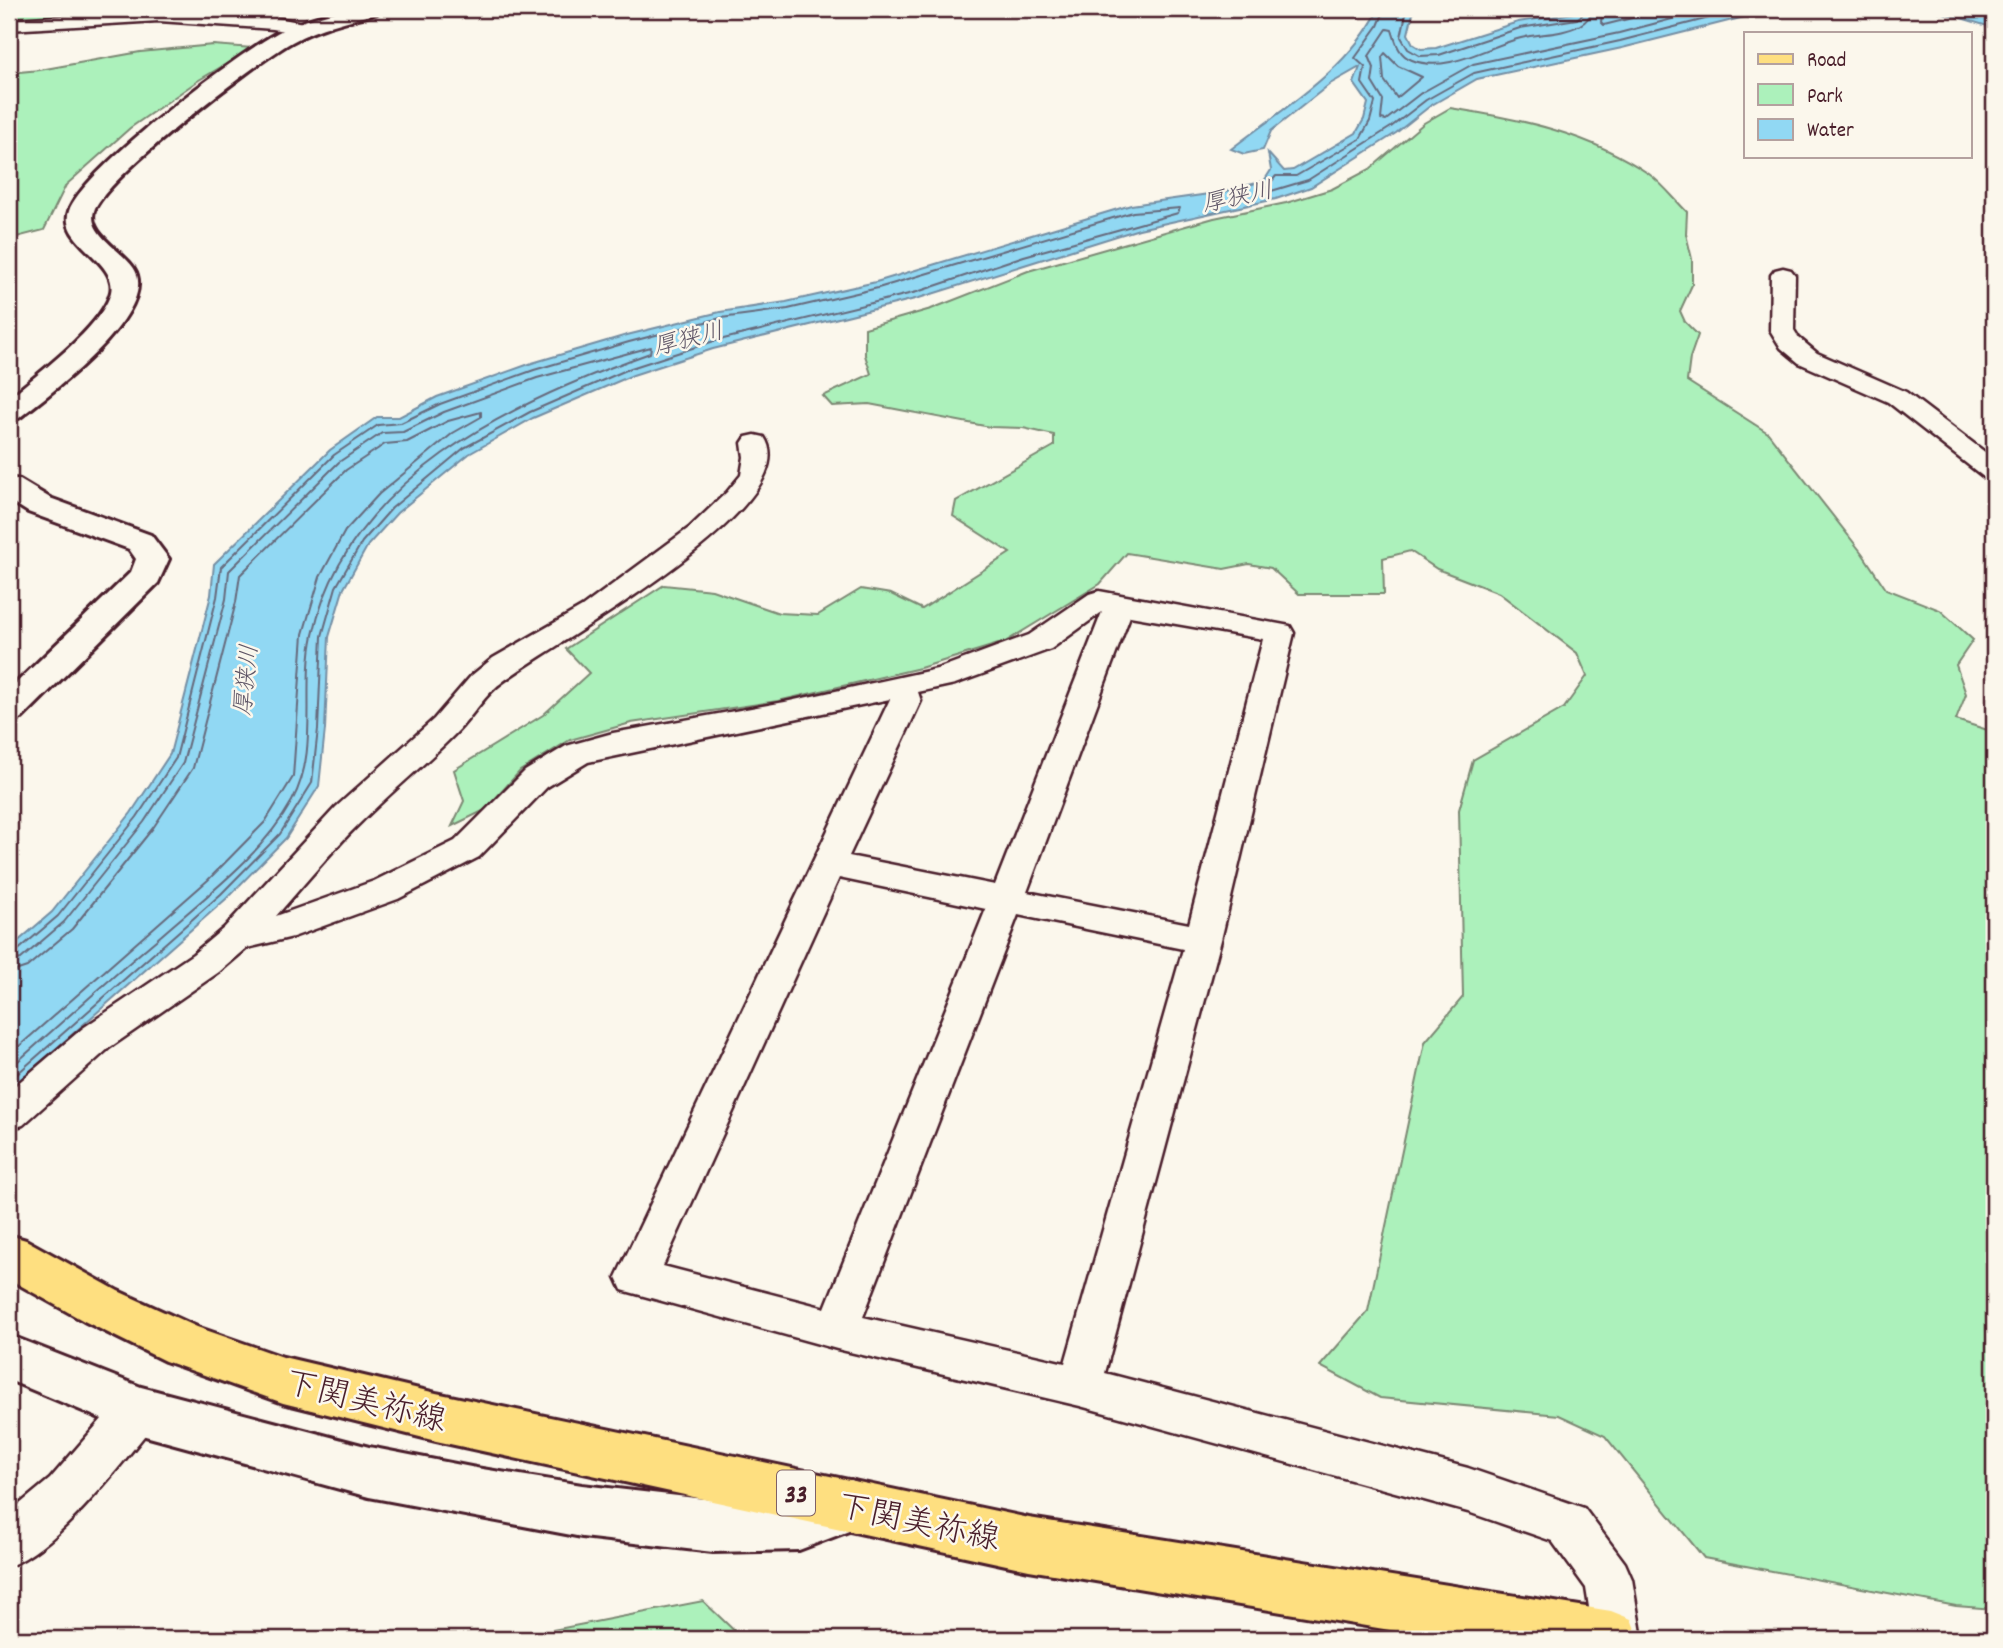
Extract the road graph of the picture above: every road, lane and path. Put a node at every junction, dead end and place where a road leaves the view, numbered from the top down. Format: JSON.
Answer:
{"nodes":[{"id":1,"x":370,"y":9,"type":"edge"},
{"id":2,"x":9,"y":25,"type":"edge"},
{"id":3,"x":306,"y":29,"type":"junction"},
{"id":4,"x":1783,"y":275,"type":"dead end"},
{"id":5,"x":9,"y":412,"type":"edge"},
{"id":6,"x":755,"y":443,"type":"dead end"},
{"id":7,"x":1994,"y":472,"type":"edge"},
{"id":8,"x":9,"y":487,"type":"edge"},
{"id":9,"x":1119,"y":605,"type":"junction"},
{"id":10,"x":901,"y":688,"type":"junction"},
{"id":11,"x":9,"y":710,"type":"edge"},
{"id":12,"x":828,"y":864,"type":"junction"},
{"id":13,"x":1006,"y":900,"type":"junction"},
{"id":14,"x":236,"y":937,"type":"junction"},
{"id":15,"x":1203,"y":940,"type":"junction"},
{"id":16,"x":9,"y":1114,"type":"edge"},
{"id":17,"x":9,"y":1255,"type":"edge"},
{"id":18,"x":836,"y":1330,"type":"junction"},
{"id":19,"x":9,"y":1357,"type":"edge"},
{"id":20,"x":1080,"y":1386,"type":"junction"},
{"id":21,"x":138,"y":1410,"type":"junction"},
{"id":22,"x":851,"y":1505,"type":"junction"},
{"id":23,"x":9,"y":1544,"type":"edge"},
{"id":24,"x":1611,"y":1639,"type":"edge"},
{"id":25,"x":1618,"y":1639,"type":"edge"}],
"edges":[{"from":1,"to":3,"type":"street"},
{"from":2,"to":3,"type":"street"},
{"from":3,"to":5,"type":"street"},
{"from":4,"to":7,"type":"street"},
{"from":6,"to":14,"type":"street"},
{"from":8,"to":11,"type":"street"},
{"from":9,"to":10,"type":"street"},
{"from":9,"to":13,"type":"street"},
{"from":9,"to":15,"type":"street"},
{"from":10,"to":12,"type":"street"},
{"from":10,"to":14,"type":"street"},
{"from":12,"to":13,"type":"street"},
{"from":12,"to":18,"type":"street"},
{"from":13,"to":15,"type":"street"},
{"from":13,"to":18,"type":"street"},
{"from":14,"to":16,"type":"street"},
{"from":15,"to":20,"type":"street"},
{"from":17,"to":22,"type":"main road","name":"下関美祢線","number":"33"},
{"from":18,"to":20,"type":"street"},
{"from":19,"to":21,"type":"street"},
{"from":20,"to":25,"type":"street"},
{"from":21,"to":22,"type":"street"},
{"from":21,"to":23,"type":"street"},
{"from":22,"to":24,"type":"main road","name":"下関美祢線","number":"33"}]}
